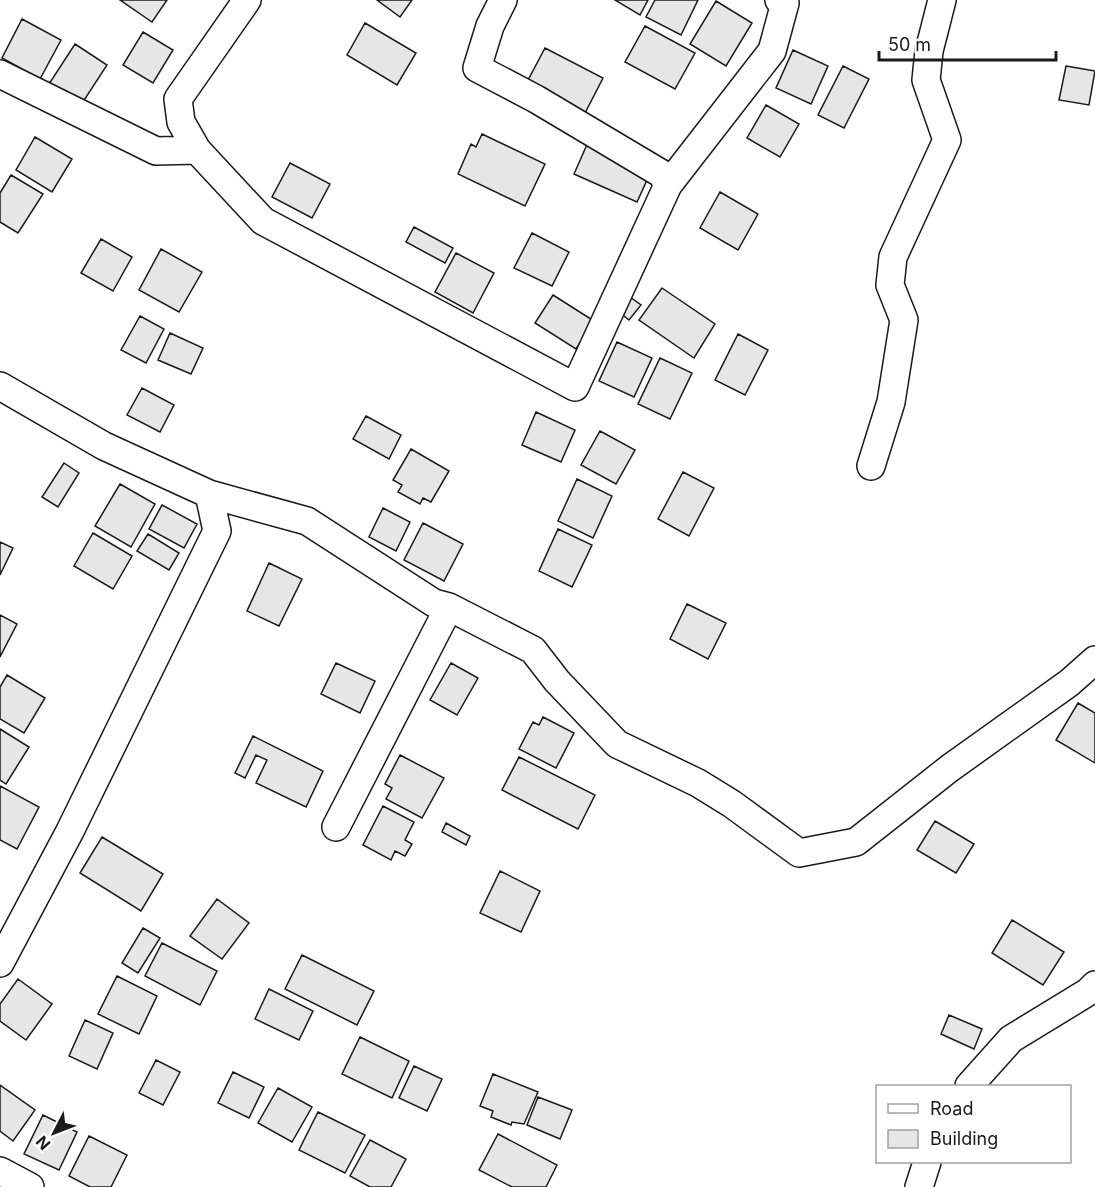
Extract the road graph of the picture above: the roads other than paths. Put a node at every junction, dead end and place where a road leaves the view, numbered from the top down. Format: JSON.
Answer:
{"nodes":[{"id":1,"x":247,"y":0,"type":"edge"},
{"id":2,"x":503,"y":0,"type":"edge"},
{"id":3,"x":779,"y":0,"type":"edge"},
{"id":4,"x":942,"y":0,"type":"edge"},
{"id":5,"x":0,"y":74,"type":"edge"},
{"id":6,"x":197,"y":150,"type":"junction"},
{"id":7,"x":668,"y":185,"type":"junction"},
{"id":8,"x":0,"y":386,"type":"edge"},
{"id":9,"x":871,"y":466,"type":"dead end"},
{"id":10,"x":209,"y":494,"type":"junction"},
{"id":11,"x":449,"y":607,"type":"junction"},
{"id":12,"x":1095,"y":660,"type":"edge"},
{"id":13,"x":336,"y":827,"type":"dead end"},
{"id":14,"x":0,"y":963,"type":"edge"},
{"id":15,"x":1095,"y":985,"type":"edge"},
{"id":16,"x":970,"y":1085,"type":"edge"},
{"id":17,"x":926,"y":1163,"type":"edge"},
{"id":18,"x":0,"y":1171,"type":"edge"},
{"id":19,"x":30,"y":1187,"type":"edge"},
{"id":20,"x":919,"y":1187,"type":"edge"}],
"edges":[{"from":1,"to":6,"type":"street"},
{"from":2,"to":7,"type":"street"},
{"from":3,"to":7,"type":"street"},
{"from":4,"to":9,"type":"street"},
{"from":5,"to":6,"type":"street"},
{"from":6,"to":7,"type":"street"},
{"from":8,"to":10,"type":"street"},
{"from":10,"to":11,"type":"street"},
{"from":10,"to":14,"type":"street"},
{"from":11,"to":12,"type":"street"},
{"from":11,"to":13,"type":"street"},
{"from":15,"to":16,"type":"street"},
{"from":17,"to":20,"type":"street"},
{"from":18,"to":19,"type":"street"}]}
